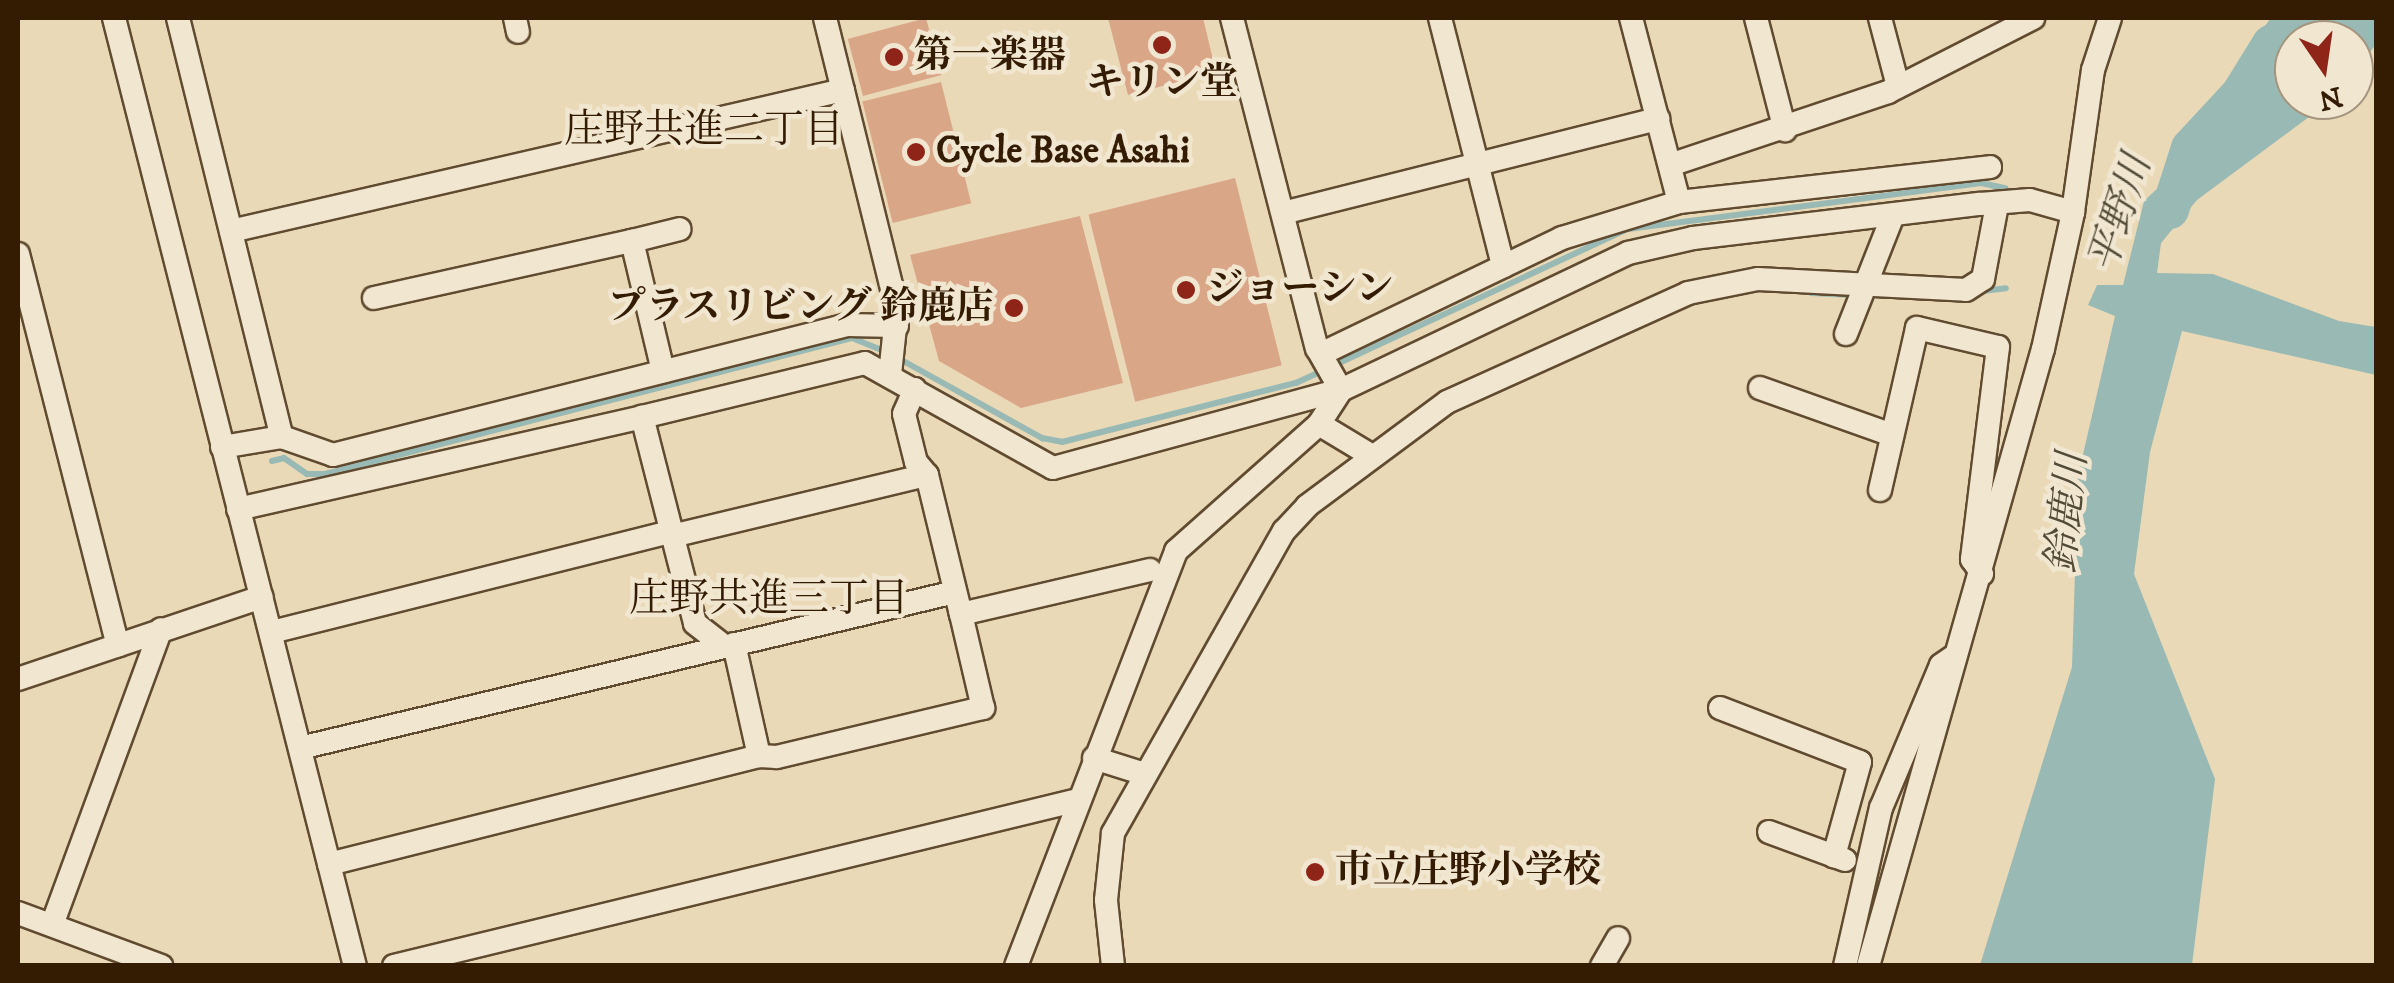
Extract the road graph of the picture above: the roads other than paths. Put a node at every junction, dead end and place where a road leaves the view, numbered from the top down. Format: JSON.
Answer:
{"nodes":[{"id":1,"x":114,"y":18,"type":"edge"},
{"id":2,"x":178,"y":18,"type":"edge"},
{"id":3,"x":825,"y":18,"type":"edge"},
{"id":4,"x":1232,"y":18,"type":"edge"},
{"id":5,"x":1440,"y":18,"type":"edge"},
{"id":6,"x":1631,"y":18,"type":"edge"},
{"id":7,"x":1756,"y":18,"type":"edge"},
{"id":8,"x":1880,"y":18,"type":"edge"},
{"id":9,"x":2033,"y":18,"type":"edge"},
{"id":10,"x":2110,"y":18,"type":"edge"},
{"id":11,"x":2002,"y":23,"type":"edge"},
{"id":12,"x":1898,"y":86,"type":"junction"},
{"id":13,"x":843,"y":90,"type":"junction"},
{"id":14,"x":1658,"y":119,"type":"junction"},
{"id":15,"x":1785,"y":130,"type":"junction"},
{"id":16,"x":1477,"y":164,"type":"junction"},
{"id":17,"x":1670,"y":165,"type":"junction"},
{"id":18,"x":1990,"y":167,"type":"dead end"},
{"id":19,"x":1679,"y":202,"type":"junction"},
{"id":20,"x":1997,"y":205,"type":"junction"},
{"id":21,"x":2073,"y":212,"type":"junction"},
{"id":22,"x":1282,"y":213,"type":"junction"},
{"id":23,"x":1893,"y":216,"type":"junction"},
{"id":24,"x":680,"y":229,"type":"dead end"},
{"id":25,"x":231,"y":231,"type":"junction"},
{"id":26,"x":632,"y":241,"type":"junction"},
{"id":27,"x":18,"y":254,"type":"edge"},
{"id":28,"x":1503,"y":266,"type":"junction"},
{"id":29,"x":1862,"y":295,"type":"junction"},
{"id":30,"x":374,"y":298,"type":"dead end"},
{"id":31,"x":897,"y":326,"type":"junction"},
{"id":32,"x":1846,"y":334,"type":"dead end"},
{"id":33,"x":1323,"y":353,"type":"junction"},
{"id":34,"x":663,"y":372,"type":"junction"},
{"id":35,"x":890,"y":374,"type":"junction"},
{"id":36,"x":1339,"y":387,"type":"junction"},
{"id":37,"x":915,"y":388,"type":"junction"},
{"id":38,"x":1760,"y":388,"type":"dead end"},
{"id":39,"x":588,"y":409,"type":"junction"},
{"id":40,"x":642,"y":417,"type":"junction"},
{"id":41,"x":1319,"y":424,"type":"junction"},
{"id":42,"x":1892,"y":435,"type":"junction"},
{"id":43,"x":282,"y":437,"type":"junction"},
{"id":44,"x":222,"y":447,"type":"junction"},
{"id":45,"x":1372,"y":456,"type":"junction"},
{"id":46,"x":927,"y":476,"type":"junction"},
{"id":47,"x":1880,"y":490,"type":"dead end"},
{"id":48,"x":238,"y":509,"type":"junction"},
{"id":49,"x":672,"y":534,"type":"junction"},
{"id":50,"x":1150,"y":570,"type":"dead end"},
{"id":51,"x":1982,"y":574,"type":"junction"},
{"id":52,"x":262,"y":597,"type":"junction"},
{"id":53,"x":958,"y":602,"type":"junction"},
{"id":54,"x":161,"y":629,"type":"junction"},
{"id":55,"x":272,"y":632,"type":"junction"},
{"id":56,"x":118,"y":645,"type":"junction"},
{"id":57,"x":729,"y":645,"type":"junction"},
{"id":58,"x":1960,"y":654,"type":"junction"},
{"id":59,"x":18,"y":679,"type":"edge"},
{"id":60,"x":1720,"y":708,"type":"dead end"},
{"id":61,"x":300,"y":748,"type":"junction"},
{"id":62,"x":759,"y":756,"type":"junction"},
{"id":63,"x":1094,"y":758,"type":"junction"},
{"id":64,"x":1145,"y":774,"type":"junction"},
{"id":65,"x":1078,"y":800,"type":"junction"},
{"id":66,"x":1769,"y":832,"type":"dead end"},
{"id":67,"x":1834,"y":856,"type":"junction"},
{"id":68,"x":329,"y":864,"type":"junction"},
{"id":69,"x":1862,"y":867,"type":"junction"},
{"id":70,"x":18,"y":913,"type":"edge"},
{"id":71,"x":52,"y":925,"type":"junction"},
{"id":72,"x":1618,"y":938,"type":"dead end"},
{"id":73,"x":96,"y":954,"type":"edge"},
{"id":74,"x":161,"y":966,"type":"edge"},
{"id":75,"x":356,"y":966,"type":"edge"},
{"id":76,"x":394,"y":966,"type":"edge"},
{"id":77,"x":1016,"y":966,"type":"edge"},
{"id":78,"x":1113,"y":966,"type":"edge"},
{"id":79,"x":1602,"y":966,"type":"edge"},
{"id":80,"x":1846,"y":966,"type":"edge"},
{"id":81,"x":1868,"y":966,"type":"edge"}],
"edges":[{"from":1,"to":44,"type":"street"},
{"from":2,"to":25,"type":"street"},
{"from":3,"to":13,"type":"street"},
{"from":4,"to":22,"type":"street"},
{"from":5,"to":16,"type":"street"},
{"from":6,"to":14,"type":"street"},
{"from":7,"to":15,"type":"street"},
{"from":8,"to":12,"type":"street"},
{"from":9,"to":11,"type":"street"},
{"from":10,"to":21,"type":"street"},
{"from":11,"to":12,"type":"street"},
{"from":12,"to":15,"type":"street"},
{"from":13,"to":25,"type":"street"},
{"from":13,"to":31,"type":"street"},
{"from":14,"to":16,"type":"street"},
{"from":14,"to":17,"type":"street"},
{"from":15,"to":17,"type":"street"},
{"from":16,"to":22,"type":"street"},
{"from":16,"to":28,"type":"street"},
{"from":17,"to":19,"type":"street"},
{"from":18,"to":19,"type":"street"},
{"from":19,"to":28,"type":"street"},
{"from":20,"to":21,"type":"street"},
{"from":20,"to":23,"type":"street"},
{"from":20,"to":29,"type":"street"},
{"from":21,"to":51,"type":"street"},
{"from":22,"to":33,"type":"street"},
{"from":23,"to":29,"type":"street"},
{"from":23,"to":36,"type":"street"},
{"from":24,"to":26,"type":"street"},
{"from":25,"to":43,"type":"street"},
{"from":26,"to":30,"type":"street"},
{"from":26,"to":34,"type":"street"},
{"from":27,"to":56,"type":"street"},
{"from":28,"to":33,"type":"street"},
{"from":29,"to":32,"type":"street"},
{"from":29,"to":45,"type":"street"},
{"from":31,"to":34,"type":"street"},
{"from":31,"to":35,"type":"street"},
{"from":33,"to":36,"type":"street"},
{"from":34,"to":39,"type":"street"},
{"from":35,"to":37,"type":"street"},
{"from":35,"to":40,"type":"street"},
{"from":36,"to":37,"type":"street"},
{"from":36,"to":41,"type":"street"},
{"from":37,"to":46,"type":"street"},
{"from":38,"to":42,"type":"street"},
{"from":39,"to":40,"type":"street"},
{"from":39,"to":43,"type":"street"},
{"from":39,"to":48,"type":"street"},
{"from":40,"to":49,"type":"street"},
{"from":41,"to":45,"type":"street"},
{"from":41,"to":63,"type":"street"},
{"from":42,"to":47,"type":"street"},
{"from":42,"to":51,"type":"street"},
{"from":43,"to":44,"type":"street"},
{"from":44,"to":48,"type":"street"},
{"from":45,"to":64,"type":"street"},
{"from":46,"to":49,"type":"street"},
{"from":46,"to":53,"type":"street"},
{"from":48,"to":52,"type":"street"},
{"from":49,"to":55,"type":"street"},
{"from":49,"to":57,"type":"street"},
{"from":50,"to":53,"type":"street"},
{"from":51,"to":58,"type":"street"},
{"from":52,"to":54,"type":"street"},
{"from":52,"to":55,"type":"street"},
{"from":53,"to":57,"type":"street"},
{"from":53,"to":62,"type":"street"},
{"from":54,"to":56,"type":"street"},
{"from":54,"to":71,"type":"street"},
{"from":55,"to":61,"type":"street"},
{"from":56,"to":59,"type":"street"},
{"from":57,"to":61,"type":"street"},
{"from":57,"to":62,"type":"street"},
{"from":58,"to":69,"type":"street"},
{"from":58,"to":81,"type":"street"},
{"from":60,"to":67,"type":"street"},
{"from":61,"to":68,"type":"street"},
{"from":62,"to":68,"type":"street"},
{"from":63,"to":64,"type":"street"},
{"from":63,"to":65,"type":"street"},
{"from":64,"to":78,"type":"street"},
{"from":65,"to":76,"type":"street"},
{"from":65,"to":77,"type":"street"},
{"from":66,"to":67,"type":"street"},
{"from":67,"to":69,"type":"street"},
{"from":68,"to":75,"type":"street"},
{"from":69,"to":80,"type":"street"},
{"from":70,"to":71,"type":"street"},
{"from":71,"to":73,"type":"street"},
{"from":72,"to":79,"type":"street"},
{"from":73,"to":74,"type":"street"}]}
